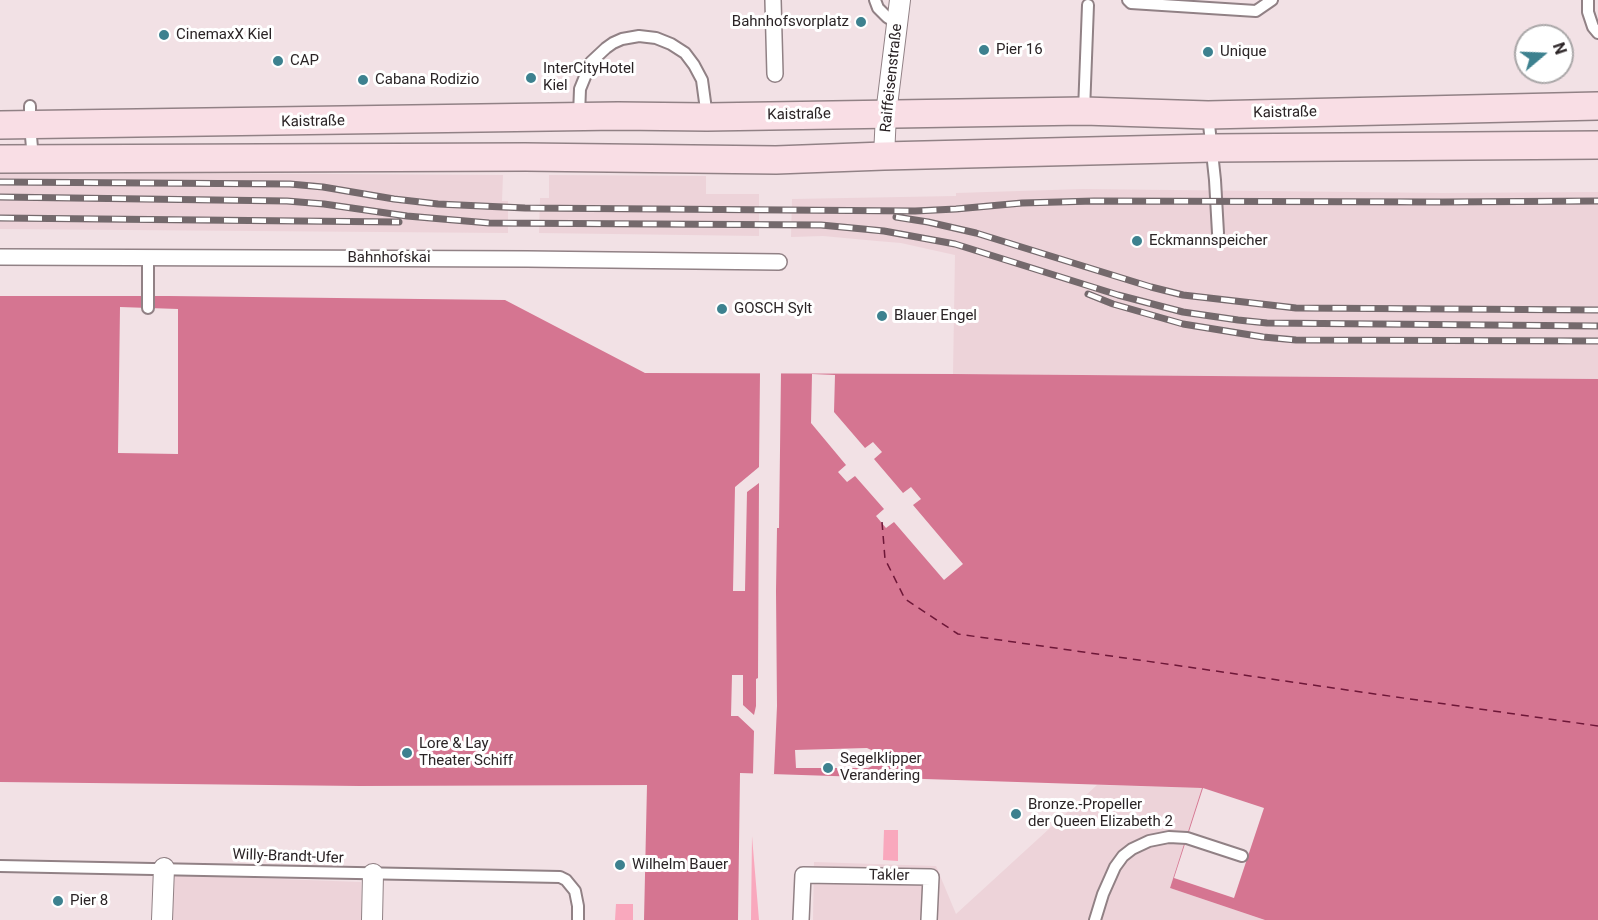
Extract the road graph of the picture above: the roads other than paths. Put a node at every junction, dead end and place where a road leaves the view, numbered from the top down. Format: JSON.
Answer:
{"nodes":[{"id":1,"x":773,"y":0,"type":"edge"},
{"id":2,"x":875,"y":0,"type":"edge"},
{"id":3,"x":900,"y":0,"type":"edge"},
{"id":4,"x":1128,"y":0,"type":"edge"},
{"id":5,"x":1272,"y":0,"type":"edge"},
{"id":6,"x":1588,"y":0,"type":"edge"},
{"id":7,"x":1088,"y":5,"type":"dead end"},
{"id":8,"x":898,"y":24,"type":"junction"},
{"id":9,"x":1598,"y":33,"type":"edge"},
{"id":10,"x":775,"y":74,"type":"dead end"},
{"id":11,"x":1598,"y":106,"type":"edge"},
{"id":12,"x":1084,"y":111,"type":"junction"},
{"id":13,"x":886,"y":114,"type":"junction"},
{"id":14,"x":1208,"y":115,"type":"junction"},
{"id":15,"x":30,"y":116,"type":"junction"},
{"id":16,"x":579,"y":117,"type":"junction"},
{"id":17,"x":707,"y":117,"type":"junction"},
{"id":18,"x":0,"y":125,"type":"edge"},
{"id":19,"x":1598,"y":145,"type":"edge"},
{"id":20,"x":1212,"y":148,"type":"junction"},
{"id":21,"x":884,"y":156,"type":"junction"},
{"id":22,"x":0,"y":159,"type":"edge"},
{"id":23,"x":33,"y":159,"type":"junction"},
{"id":24,"x":1218,"y":232,"type":"dead end"},
{"id":25,"x":0,"y":257,"type":"edge"},
{"id":26,"x":148,"y":257,"type":"junction"},
{"id":27,"x":779,"y":262,"type":"dead end"},
{"id":28,"x":148,"y":308,"type":"dead end"},
{"id":29,"x":1242,"y":855,"type":"dead end"},
{"id":30,"x":0,"y":866,"type":"edge"},
{"id":31,"x":164,"y":868,"type":"junction"},
{"id":32,"x":373,"y":874,"type":"junction"},
{"id":33,"x":162,"y":920,"type":"edge"},
{"id":34,"x":372,"y":920,"type":"edge"},
{"id":35,"x":578,"y":920,"type":"edge"},
{"id":36,"x":801,"y":920,"type":"edge"},
{"id":37,"x":929,"y":920,"type":"edge"},
{"id":38,"x":1095,"y":920,"type":"edge"}],
"edges":[{"from":1,"to":10,"type":"street"},
{"from":2,"to":8,"type":"lane"},
{"from":3,"to":8,"type":"street","name":"Raiffeisenstraße"},
{"from":4,"to":5,"type":"lane"},
{"from":6,"to":9,"type":"lane"},
{"from":7,"to":12,"type":"lane"},
{"from":8,"to":13,"type":"street","name":"Raiffeisenstraße"},
{"from":11,"to":14,"type":"main road","name":"Kaistraße"},
{"from":12,"to":13,"type":"main road","name":"Kaistraße"},
{"from":12,"to":14,"type":"main road","name":"Kaistraße"},
{"from":13,"to":17,"type":"main road","name":"Kaistraße"},
{"from":13,"to":21,"type":"street","name":"Raiffeisenstraße"},
{"from":14,"to":20,"type":"lane"},
{"from":15,"to":16,"type":"main road","name":"Kaistraße"},
{"from":15,"to":18,"type":"main road","name":"Kaistraße"},
{"from":15,"to":23,"type":"lane"},
{"from":16,"to":17,"type":"main road","name":"Kaistraße"},
{"from":16,"to":17,"type":"lane"},
{"from":19,"to":20,"type":"main road"},
{"from":20,"to":21,"type":"main road"},
{"from":20,"to":24,"type":"lane"},
{"from":21,"to":23,"type":"main road"},
{"from":22,"to":23,"type":"main road"},
{"from":25,"to":26,"type":"street","name":"Bahnhofskai"},
{"from":26,"to":27,"type":"street","name":"Bahnhofskai"},
{"from":26,"to":28,"type":"lane"},
{"from":29,"to":38,"type":"lane"},
{"from":30,"to":31,"type":"lane","name":"Willy-Brandt-Ufer"},
{"from":31,"to":32,"type":"lane","name":"Willy-Brandt-Ufer"},
{"from":31,"to":33,"type":"street"},
{"from":32,"to":34,"type":"street"},
{"from":32,"to":35,"type":"lane","name":"Willy-Brandt-Ufer"},
{"from":36,"to":37,"type":"street","name":"Takler"}]}
